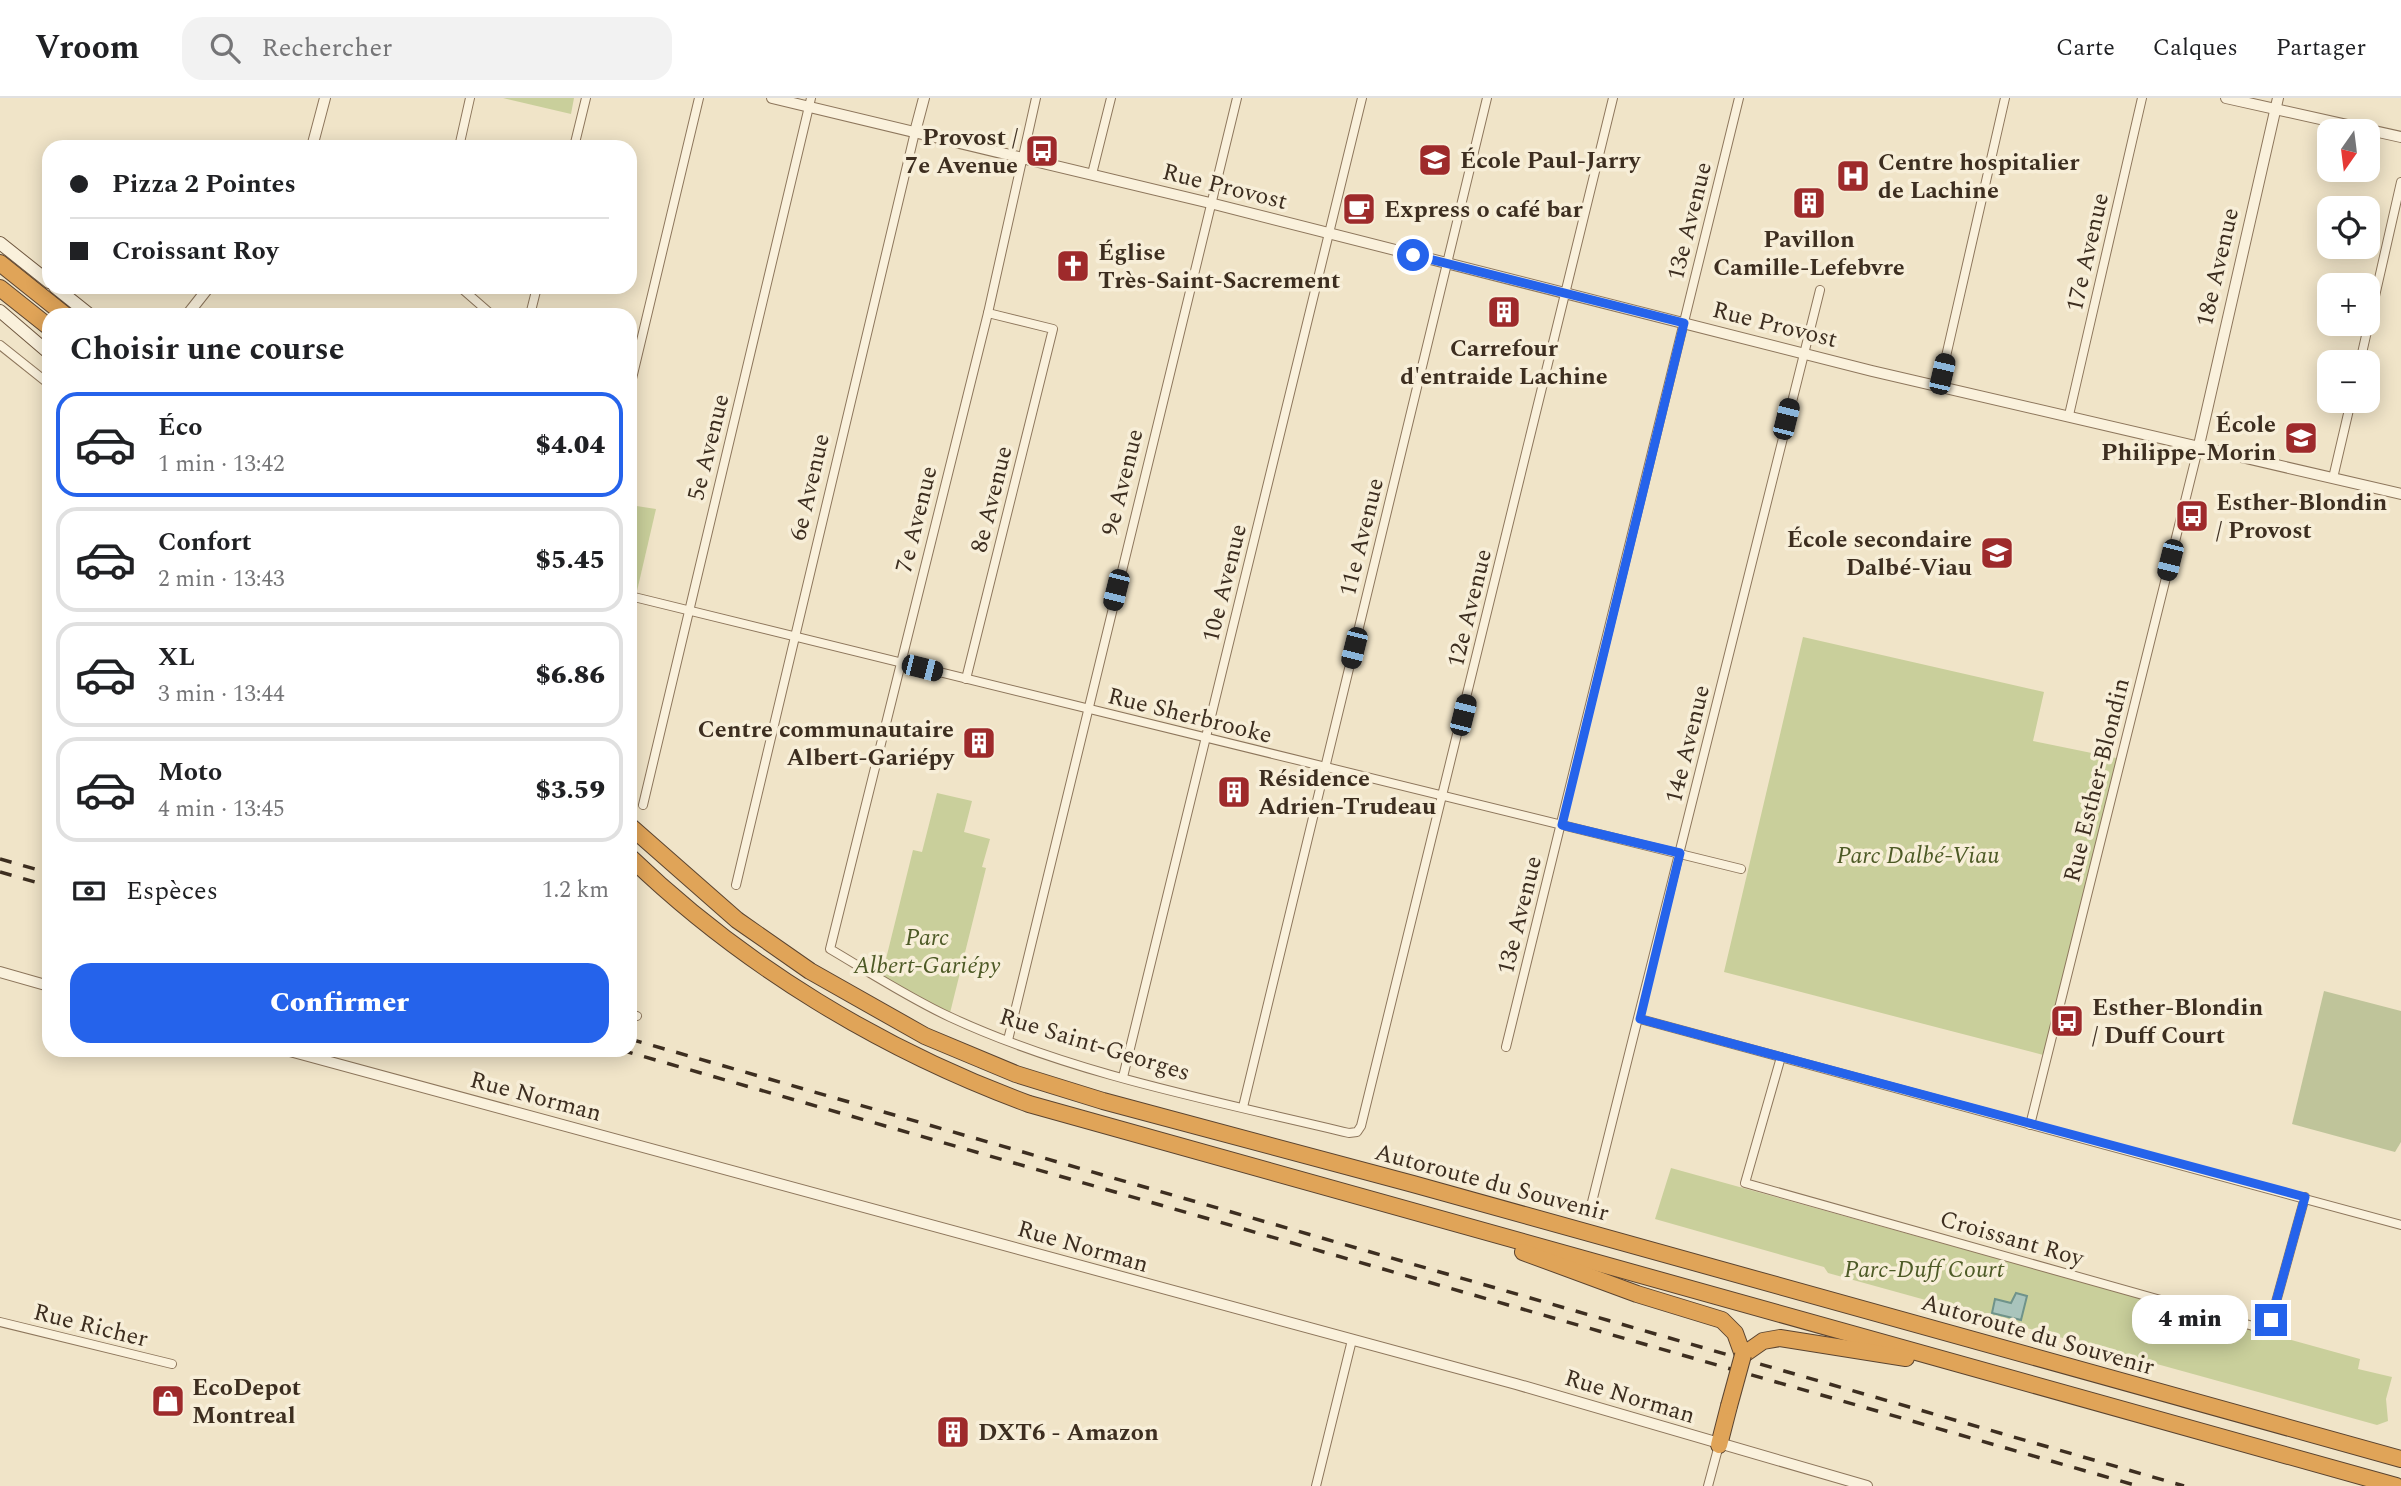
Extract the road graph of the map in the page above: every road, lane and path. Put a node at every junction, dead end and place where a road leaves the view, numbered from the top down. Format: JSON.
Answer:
{"nodes":[{"id":1,"x":325,"y":98,"type":"edge"},
{"id":2,"x":470,"y":98,"type":"edge"},
{"id":3,"x":586,"y":98,"type":"edge"},
{"id":4,"x":698,"y":98,"type":"edge"},
{"id":5,"x":772,"y":98,"type":"edge"},
{"id":6,"x":924,"y":98,"type":"edge"},
{"id":7,"x":1036,"y":98,"type":"edge"},
{"id":8,"x":1111,"y":98,"type":"edge"},
{"id":9,"x":1237,"y":98,"type":"edge"},
{"id":10,"x":1363,"y":98,"type":"edge"},
{"id":11,"x":1487,"y":98,"type":"edge"},
{"id":12,"x":1613,"y":98,"type":"edge"},
{"id":13,"x":1739,"y":98,"type":"edge"},
{"id":14,"x":2005,"y":98,"type":"edge"},
{"id":15,"x":2142,"y":98,"type":"edge"},
{"id":16,"x":2226,"y":98,"type":"edge"},
{"id":17,"x":810,"y":102,"type":"edge"},
{"id":18,"x":2276,"y":103,"type":"edge"},
{"id":19,"x":915,"y":132,"type":"junction"},
{"id":20,"x":2401,"y":137,"type":"edge"},
{"id":21,"x":314,"y":140,"type":"edge"},
{"id":22,"x":460,"y":140,"type":"edge"},
{"id":23,"x":576,"y":140,"type":"edge"},
{"id":24,"x":1022,"y":157,"type":"junction"},
{"id":25,"x":1092,"y":174,"type":"junction"},
{"id":26,"x":2401,"y":182,"type":"edge"},
{"id":27,"x":1210,"y":203,"type":"junction"},
{"id":28,"x":1331,"y":234,"type":"junction"},
{"id":29,"x":0,"y":243,"type":"edge"},
{"id":30,"x":1448,"y":263,"type":"junction"},
{"id":31,"x":0,"y":264,"type":"edge"},
{"id":32,"x":42,"y":276,"type":"edge"},
{"id":33,"x":0,"y":288,"type":"edge"},
{"id":34,"x":1820,"y":290,"type":"dead end"},
{"id":35,"x":1566,"y":293,"type":"junction"},
{"id":36,"x":64,"y":294,"type":"edge"},
{"id":37,"x":204,"y":294,"type":"edge"},
{"id":38,"x":468,"y":294,"type":"edge"},
{"id":39,"x":56,"y":308,"type":"edge"},
{"id":40,"x":81,"y":308,"type":"edge"},
{"id":41,"x":192,"y":308,"type":"edge"},
{"id":42,"x":484,"y":308,"type":"edge"},
{"id":43,"x":0,"y":311,"type":"edge"},
{"id":44,"x":988,"y":313,"type":"junction"},
{"id":45,"x":42,"y":321,"type":"edge"},
{"id":46,"x":1684,"y":323,"type":"junction"},
{"id":47,"x":0,"y":345,"type":"edge"},
{"id":48,"x":42,"y":347,"type":"edge"},
{"id":49,"x":2363,"y":350,"type":"edge"},
{"id":50,"x":1802,"y":353,"type":"junction"},
{"id":51,"x":637,"y":357,"type":"edge"},
{"id":52,"x":42,"y":378,"type":"edge"},
{"id":53,"x":1939,"y":387,"type":"junction"},
{"id":54,"x":2348,"y":413,"type":"edge"},
{"id":55,"x":2069,"y":415,"type":"junction"},
{"id":56,"x":2199,"y":445,"type":"junction"},
{"id":57,"x":2333,"y":478,"type":"junction"},
{"id":58,"x":2401,"y":494,"type":"edge"},
{"id":59,"x":637,"y":598,"type":"edge"},
{"id":60,"x":688,"y":611,"type":"junction"},
{"id":61,"x":794,"y":638,"type":"junction"},
{"id":62,"x":899,"y":662,"type":"junction"},
{"id":63,"x":967,"y":679,"type":"junction"},
{"id":64,"x":1087,"y":709,"type":"junction"},
{"id":65,"x":1206,"y":739,"type":"junction"},
{"id":66,"x":1324,"y":767,"type":"junction"},
{"id":67,"x":1443,"y":796,"type":"junction"},
{"id":68,"x":643,"y":805,"type":"dead end"},
{"id":69,"x":1562,"y":825,"type":"junction"},
{"id":70,"x":637,"y":833,"type":"edge"},
{"id":71,"x":1680,"y":853,"type":"junction"},
{"id":72,"x":637,"y":863,"type":"edge"},
{"id":73,"x":1741,"y":869,"type":"dead end"},
{"id":74,"x":736,"y":885,"type":"dead end"},
{"id":75,"x":830,"y":949,"type":"joint"},
{"id":76,"x":0,"y":972,"type":"edge"},
{"id":77,"x":42,"y":984,"type":"edge"},
{"id":78,"x":1640,"y":1019,"type":"junction"},
{"id":79,"x":1008,"y":1040,"type":"junction"},
{"id":80,"x":1506,"y":1047,"type":"dead end"},
{"id":81,"x":312,"y":1057,"type":"edge"},
{"id":82,"x":1781,"y":1057,"type":"junction"},
{"id":83,"x":1123,"y":1077,"type":"junction"},
{"id":84,"x":1243,"y":1107,"type":"junction"},
{"id":85,"x":2030,"y":1125,"type":"junction"},
{"id":86,"x":1362,"y":1126,"type":"joint"},
{"id":87,"x":2305,"y":1197,"type":"junction"},
{"id":88,"x":1591,"y":1206,"type":"dead end"},
{"id":89,"x":1416,"y":1213,"type":"junction"},
{"id":90,"x":2401,"y":1225,"type":"edge"},
{"id":91,"x":0,"y":1322,"type":"edge"},
{"id":92,"x":1352,"y":1340,"type":"junction"},
{"id":93,"x":1744,"y":1352,"type":"junction"},
{"id":94,"x":172,"y":1364,"type":"dead end"},
{"id":95,"x":1975,"y":1369,"type":"junction"},
{"id":96,"x":1719,"y":1445,"type":"junction"},
{"id":97,"x":2401,"y":1459,"type":"edge"},
{"id":98,"x":1316,"y":1486,"type":"edge"},
{"id":99,"x":1707,"y":1486,"type":"edge"},
{"id":100,"x":1867,"y":1486,"type":"edge"},
{"id":101,"x":2396,"y":1486,"type":"edge"}],
"edges":[{"from":1,"to":21,"type":"street"},
{"from":2,"to":22,"type":"street"},
{"from":3,"to":23,"type":"street"},
{"from":4,"to":51,"type":"street"},
{"from":5,"to":17,"type":"street","name":"Rue Provost"},
{"from":6,"to":19,"type":"street","name":"6e Avenue"},
{"from":7,"to":24,"type":"street","name":"7e Avenue"},
{"from":8,"to":25,"type":"street"},
{"from":9,"to":27,"type":"street","name":"9e Avenue"},
{"from":10,"to":28,"type":"street","name":"10e Avenue"},
{"from":11,"to":30,"type":"street","name":"11e Avenue"},
{"from":12,"to":35,"type":"street","name":"12e Avenue"},
{"from":13,"to":46,"type":"street","name":"13e Avenue"},
{"from":14,"to":53,"type":"street"},
{"from":15,"to":55,"type":"street","name":"17e Avenue"},
{"from":16,"to":18,"type":"street"},
{"from":17,"to":19,"type":"street","name":"Rue Provost"},
{"from":17,"to":60,"type":"street","name":"5e Avenue"},
{"from":18,"to":20,"type":"street"},
{"from":18,"to":56,"type":"street","name":"18e Avenue"},
{"from":19,"to":24,"type":"street","name":"Rue Provost"},
{"from":19,"to":61,"type":"street","name":"6e Avenue"},
{"from":24,"to":25,"type":"street","name":"Rue Provost"},
{"from":24,"to":44,"type":"street","name":"7e Avenue"},
{"from":25,"to":27,"type":"street","name":"Rue Provost"},
{"from":26,"to":49,"type":"street"},
{"from":27,"to":28,"type":"street","name":"Rue Provost"},
{"from":27,"to":64,"type":"street","name":"9e Avenue"},
{"from":28,"to":30,"type":"street","name":"Rue Provost"},
{"from":28,"to":65,"type":"street","name":"10e Avenue"},
{"from":29,"to":32,"type":"main road"},
{"from":30,"to":35,"type":"street","name":"Rue Provost"},
{"from":30,"to":66,"type":"street","name":"11e Avenue"},
{"from":31,"to":39,"type":"highway"},
{"from":33,"to":45,"type":"highway"},
{"from":34,"to":50,"type":"street","name":"14e Avenue"},
{"from":35,"to":46,"type":"street","name":"Rue Provost"},
{"from":35,"to":67,"type":"street","name":"12e Avenue"},
{"from":36,"to":40,"type":"main road"},
{"from":37,"to":41,"type":"street"},
{"from":38,"to":42,"type":"street"},
{"from":43,"to":48,"type":"main road"},
{"from":44,"to":62,"type":"street","name":"7e Avenue"},
{"from":44,"to":63,"type":"street","name":"8e Avenue"},
{"from":46,"to":50,"type":"street","name":"Rue Provost"},
{"from":46,"to":69,"type":"street","name":"13e Avenue"},
{"from":47,"to":52,"type":"street"},
{"from":50,"to":53,"type":"street","name":"Rue Provost"},
{"from":50,"to":71,"type":"street","name":"14e Avenue"},
{"from":53,"to":55,"type":"street","name":"Rue Provost"},
{"from":54,"to":57,"type":"street"},
{"from":55,"to":56,"type":"street","name":"Rue Provost"},
{"from":56,"to":57,"type":"street","name":"Rue Provost"},
{"from":56,"to":85,"type":"street","name":"Rue Esther-Blondin"},
{"from":57,"to":58,"type":"street","name":"Rue Provost"},
{"from":59,"to":60,"type":"street","name":"Rue Sherbrooke"},
{"from":60,"to":61,"type":"street","name":"Rue Sherbrooke"},
{"from":60,"to":68,"type":"street","name":"5e Avenue"},
{"from":61,"to":62,"type":"street","name":"Rue Sherbrooke"},
{"from":61,"to":74,"type":"street","name":"6e Avenue"},
{"from":62,"to":63,"type":"street","name":"Rue Sherbrooke"},
{"from":62,"to":75,"type":"street","name":"7e Avenue"},
{"from":63,"to":64,"type":"street","name":"Rue Sherbrooke"},
{"from":64,"to":65,"type":"street","name":"Rue Sherbrooke"},
{"from":64,"to":79,"type":"street","name":"9e Avenue"},
{"from":65,"to":66,"type":"street","name":"Rue Sherbrooke"},
{"from":65,"to":83,"type":"street","name":"10e Avenue"},
{"from":66,"to":67,"type":"street","name":"Rue Sherbrooke"},
{"from":66,"to":84,"type":"street","name":"11e Avenue"},
{"from":67,"to":69,"type":"street","name":"Rue Sherbrooke"},
{"from":67,"to":86,"type":"street","name":"12e Avenue"},
{"from":69,"to":71,"type":"street","name":"Rue Sherbrooke"},
{"from":69,"to":80,"type":"street","name":"13e Avenue"},
{"from":70,"to":97,"type":"highway","name":"Autoroute du Souvenir"},
{"from":71,"to":73,"type":"street","name":"Rue Sherbrooke"},
{"from":71,"to":78,"type":"street","name":"14e Avenue"},
{"from":72,"to":89,"type":"highway","name":"Autoroute du Souvenir"},
{"from":75,"to":79,"type":"street","name":"Rue Saint-Georges"},
{"from":76,"to":77,"type":"street"},
{"from":78,"to":82,"type":"street"},
{"from":78,"to":88,"type":"street","name":"14e Avenue"},
{"from":79,"to":83,"type":"street","name":"Rue Saint-Georges"},
{"from":81,"to":92,"type":"street","name":"Rue Norman"},
{"from":82,"to":85,"type":"street"},
{"from":82,"to":87,"type":"street","name":"Croissant Roy"},
{"from":83,"to":84,"type":"street","name":"Rue Saint-Georges"},
{"from":84,"to":86,"type":"street","name":"Rue Saint-Georges"},
{"from":85,"to":87,"type":"street"},
{"from":87,"to":90,"type":"street"},
{"from":89,"to":93,"type":"highway"},
{"from":89,"to":95,"type":"highway","name":"Autoroute du Souvenir"},
{"from":91,"to":94,"type":"street","name":"Rue Richer"},
{"from":92,"to":96,"type":"street","name":"Rue Norman"},
{"from":92,"to":98,"type":"street"},
{"from":93,"to":95,"type":"highway"},
{"from":93,"to":96,"type":"highway","bridge":true},
{"from":95,"to":101,"type":"highway","name":"Autoroute du Souvenir"},
{"from":96,"to":99,"type":"street"},
{"from":96,"to":100,"type":"street","name":"Rue Norman"}]}
